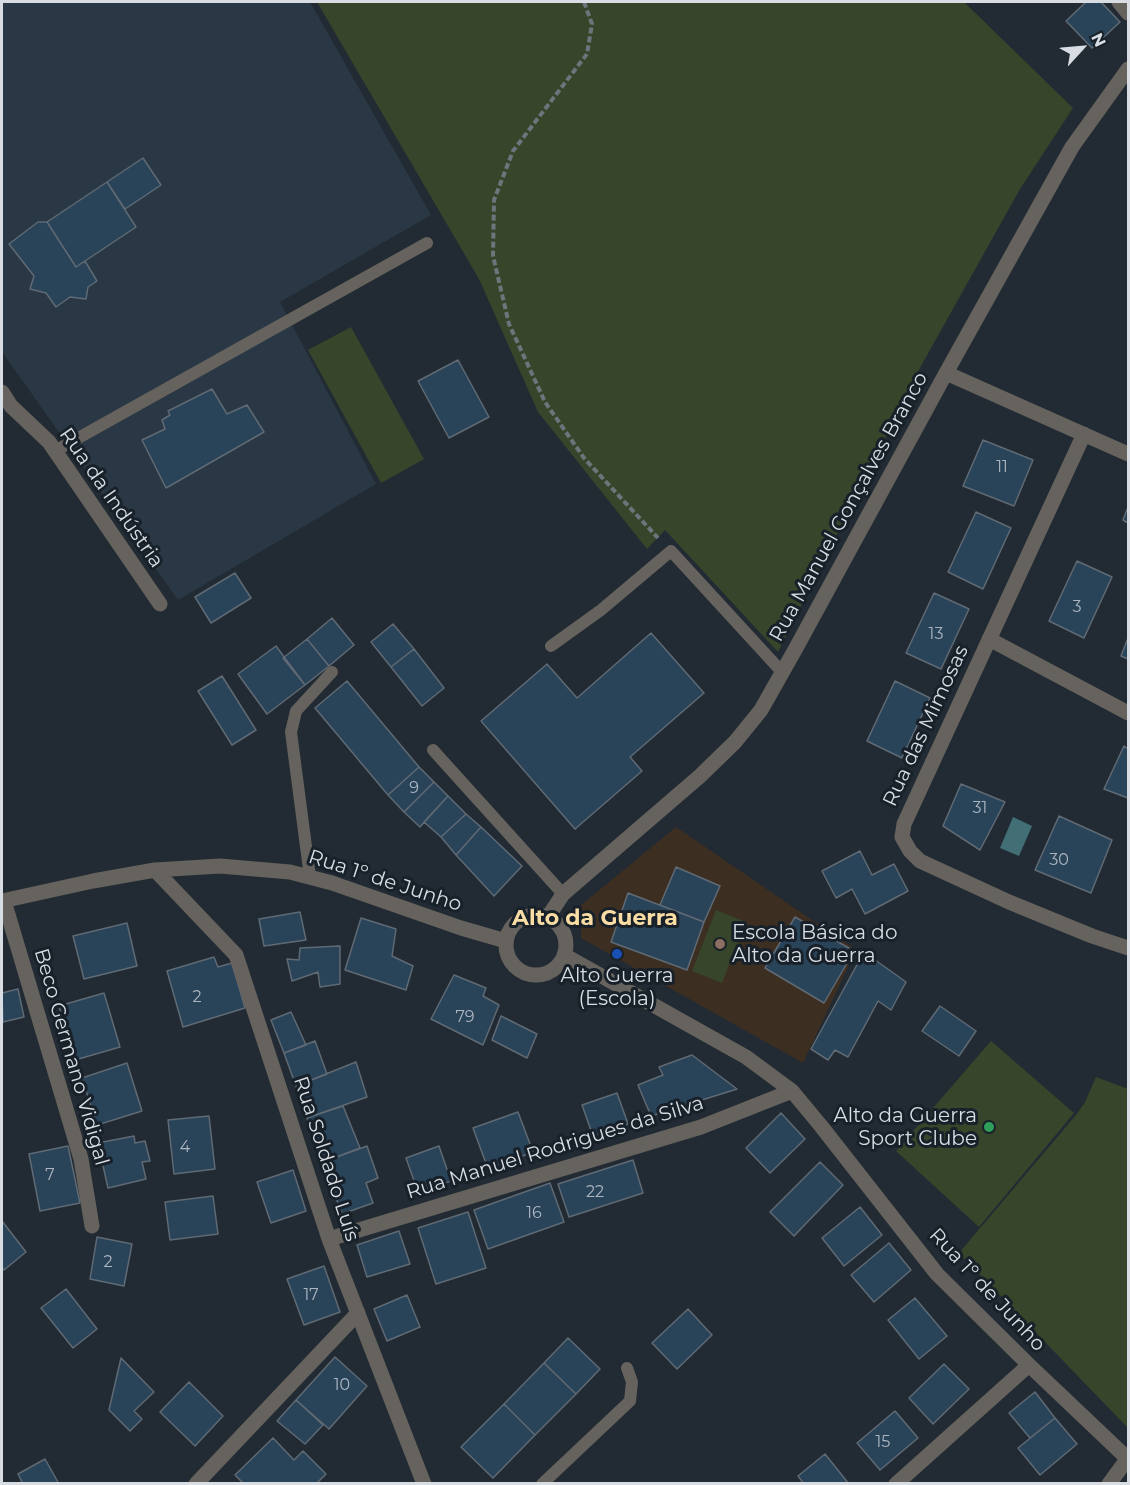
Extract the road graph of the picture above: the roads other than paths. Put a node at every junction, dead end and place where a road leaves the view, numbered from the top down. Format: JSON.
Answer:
{"nodes":[{"id":1,"x":1119,"y":2,"type":"edge"},
{"id":2,"x":1128,"y":12,"type":"edge"},
{"id":3,"x":1128,"y":69,"type":"edge"},
{"id":4,"x":427,"y":243,"type":"dead end"},
{"id":5,"x":945,"y":373,"type":"junction"},
{"id":6,"x":2,"y":392,"type":"edge"},
{"id":7,"x":1084,"y":434,"type":"junction"},
{"id":8,"x":55,"y":451,"type":"junction"},
{"id":9,"x":1128,"y":454,"type":"edge"},
{"id":10,"x":160,"y":603,"type":"dead end"},
{"id":11,"x":989,"y":639,"type":"junction"},
{"id":12,"x":551,"y":646,"type":"dead end"},
{"id":13,"x":332,"y":672,"type":"dead end"},
{"id":14,"x":782,"y":672,"type":"junction"},
{"id":15,"x":1128,"y":713,"type":"edge"},
{"id":16,"x":433,"y":750,"type":"dead end"},
{"id":17,"x":155,"y":870,"type":"junction"},
{"id":18,"x":310,"y":877,"type":"junction"},
{"id":19,"x":563,"y":894,"type":"junction"},
{"id":20,"x":3,"y":901,"type":"edge"},
{"id":21,"x":548,"y":917,"type":"junction"},
{"id":22,"x":506,"y":941,"type":"junction"},
{"id":23,"x":1128,"y":948,"type":"edge"},
{"id":24,"x":564,"y":955,"type":"junction"},
{"id":25,"x":792,"y":1091,"type":"junction"},
{"id":26,"x":92,"y":1226,"type":"dead end"},
{"id":27,"x":329,"y":1239,"type":"junction"},
{"id":28,"x":358,"y":1313,"type":"junction"},
{"id":29,"x":1029,"y":1365,"type":"junction"},
{"id":30,"x":627,"y":1368,"type":"dead end"},
{"id":31,"x":1128,"y":1458,"type":"edge"},
{"id":32,"x":196,"y":1484,"type":"edge"},
{"id":33,"x":424,"y":1484,"type":"edge"},
{"id":34,"x":542,"y":1484,"type":"edge"},
{"id":35,"x":896,"y":1484,"type":"edge"},
{"id":36,"x":1109,"y":1484,"type":"edge"}],
"edges":[{"from":1,"to":2,"type":"street"},
{"from":3,"to":5,"type":"street","name":"Rua Manuel Gonçalves Branco"},
{"from":4,"to":8,"type":"lane"},
{"from":5,"to":7,"type":"street"},
{"from":5,"to":14,"type":"street","name":"Rua Manuel Gonçalves Branco"},
{"from":6,"to":8,"type":"street","name":"Rua da Indústria"},
{"from":7,"to":9,"type":"street"},
{"from":7,"to":11,"type":"street","name":"Rua das Mimosas"},
{"from":8,"to":10,"type":"street","name":"Rua da Indústria"},
{"from":11,"to":15,"type":"street"},
{"from":11,"to":23,"type":"street","name":"Rua das Mimosas"},
{"from":12,"to":14,"type":"lane"},
{"from":13,"to":18,"type":"lane"},
{"from":14,"to":19,"type":"street","name":"Rua Manuel Gonçalves Branco"},
{"from":16,"to":19,"type":"lane"},
{"from":17,"to":18,"type":"street","name":"Rua 1º de Junho"},
{"from":17,"to":20,"type":"street","name":"Rua 1º de Junho"},
{"from":17,"to":27,"type":"street","name":"Rua Soldado Luís"},
{"from":18,"to":22,"type":"street","name":"Rua 1º de Junho"},
{"from":19,"to":21,"type":"street","name":"Rua Manuel Gonçalves Branco"},
{"from":20,"to":26,"type":"street","name":"Beco Germano Vidigal"},
{"from":21,"to":22,"type":"street"},
{"from":21,"to":24,"type":"street"},
{"from":22,"to":24,"type":"street"},
{"from":24,"to":25,"type":"street","name":"Rua 1º de Junho"},
{"from":25,"to":27,"type":"street","name":"Rua Manuel Rodrigues da Silva"},
{"from":25,"to":29,"type":"street","name":"Rua 1º de Junho"},
{"from":27,"to":28,"type":"street","name":"Rua Soldado Luís"},
{"from":28,"to":32,"type":"street"},
{"from":28,"to":33,"type":"street","name":"Rua Soldado Luís"},
{"from":29,"to":31,"type":"street","name":"Rua 1º de Junho"},
{"from":29,"to":35,"type":"street"},
{"from":30,"to":34,"type":"lane"},
{"from":31,"to":36,"type":"street"}]}
